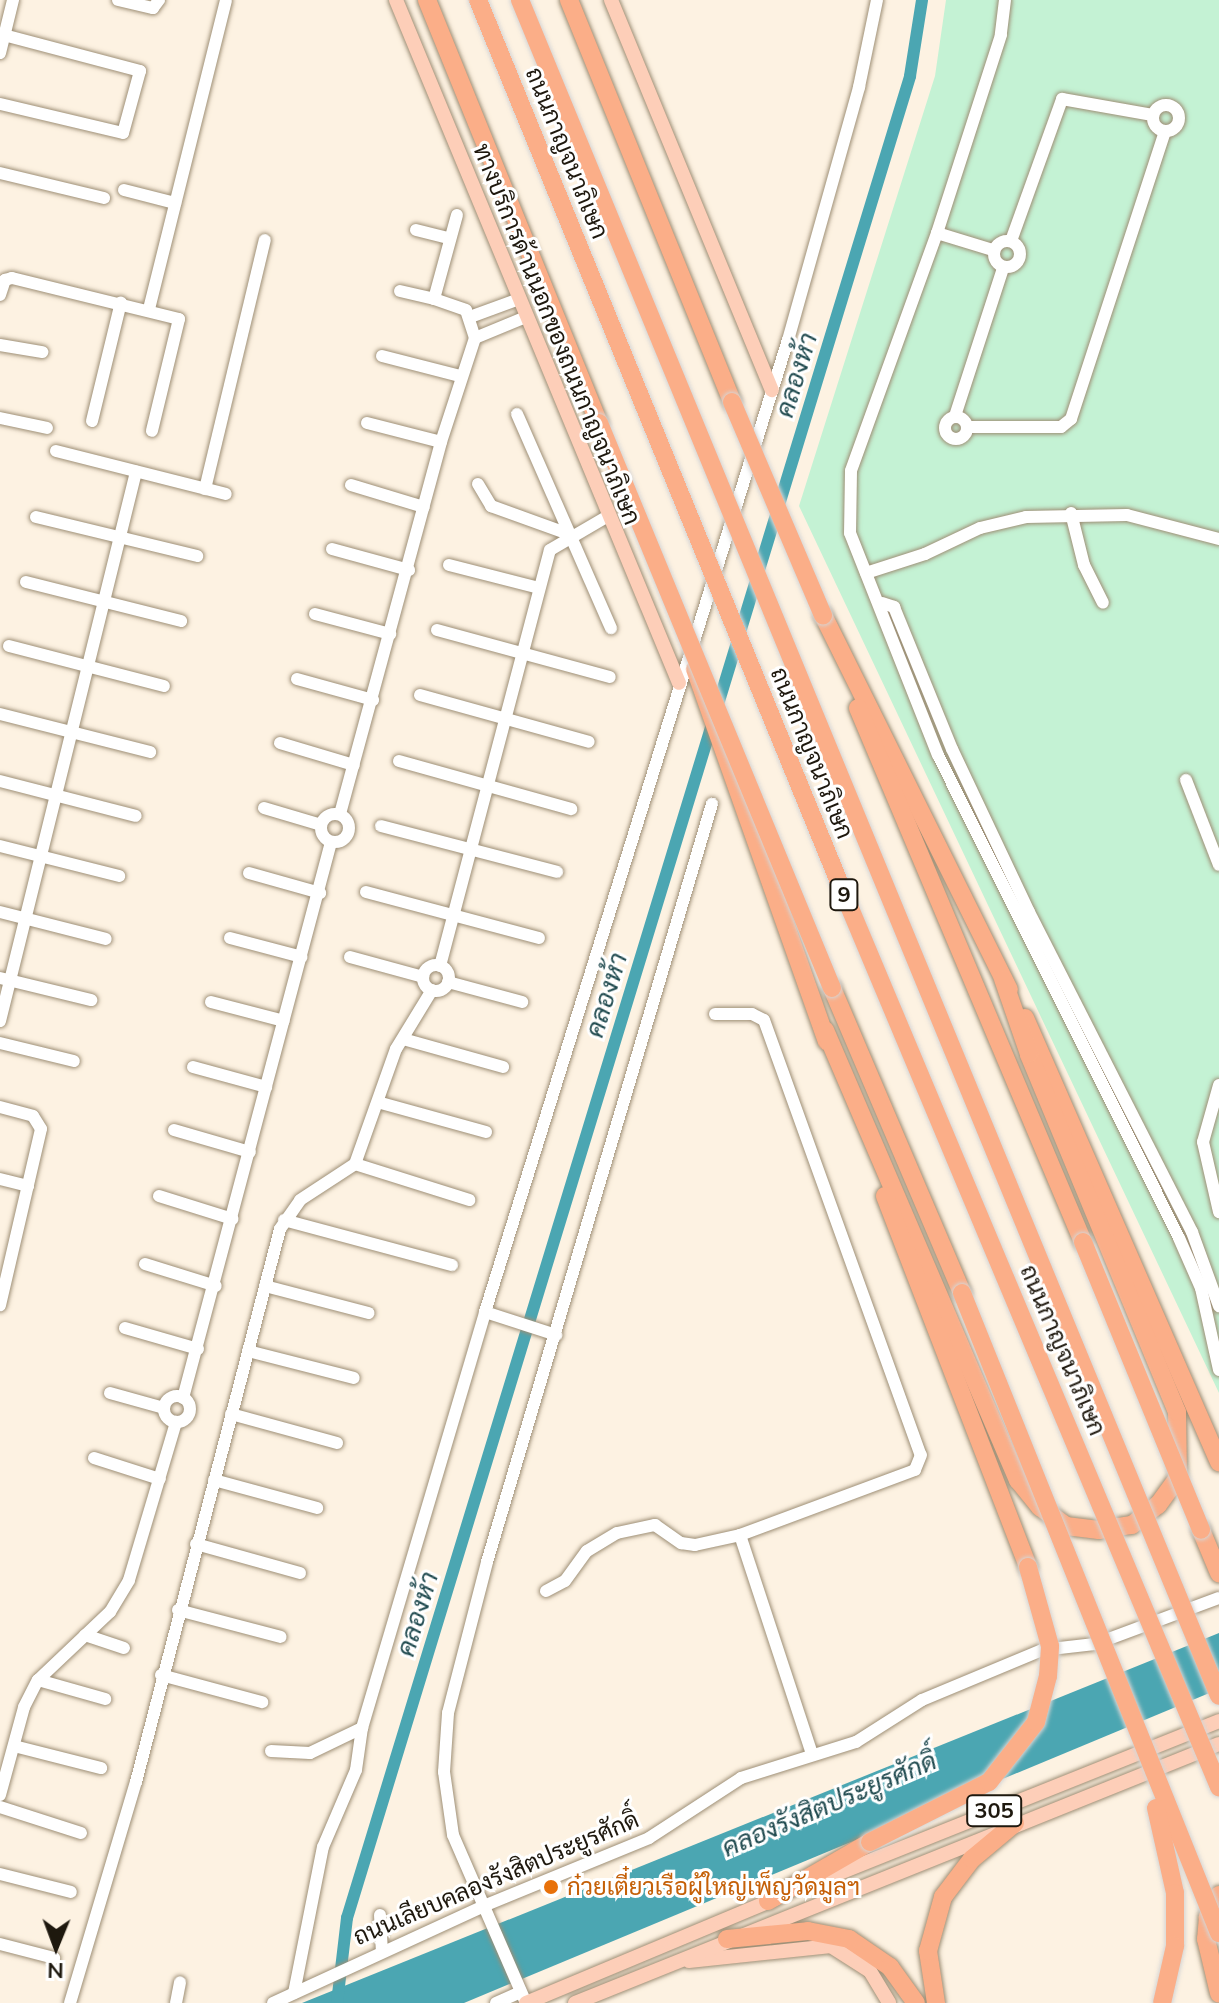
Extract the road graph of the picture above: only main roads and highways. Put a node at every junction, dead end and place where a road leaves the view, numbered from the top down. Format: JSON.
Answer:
{"nodes":[{"id":1,"x":396,"y":0,"type":"edge"},
{"id":2,"x":427,"y":0,"type":"edge"},
{"id":3,"x":478,"y":0,"type":"edge"},
{"id":4,"x":520,"y":0,"type":"edge"},
{"id":5,"x":569,"y":0,"type":"edge"},
{"id":6,"x":611,"y":0,"type":"edge"},
{"id":7,"x":772,"y":390,"type":"road end"},
{"id":8,"x":695,"y":667,"type":"junction"},
{"id":9,"x":679,"y":683,"type":"road end"},
{"id":10,"x":900,"y":787,"type":"junction"},
{"id":11,"x":1003,"y":979,"type":"junction"},
{"id":12,"x":825,"y":1030,"type":"junction"},
{"id":13,"x":1219,"y":1463,"type":"edge"},
{"id":14,"x":1219,"y":1573,"type":"edge"},
{"id":15,"x":1219,"y":1696,"type":"edge"},
{"id":16,"x":1219,"y":1721,"type":"edge"},
{"id":17,"x":1135,"y":1732,"type":"junction"},
{"id":18,"x":1219,"y":1744,"type":"edge"},
{"id":19,"x":1219,"y":1787,"type":"edge"},
{"id":20,"x":1015,"y":1823,"type":"junction"},
{"id":21,"x":1219,"y":1895,"type":"edge"},
{"id":22,"x":768,"y":1901,"type":"junction"},
{"id":23,"x":1219,"y":1933,"type":"edge"},
{"id":24,"x":727,"y":1939,"type":"junction"},
{"id":25,"x":664,"y":1965,"type":"junction"},
{"id":26,"x":1219,"y":1993,"type":"edge"},
{"id":27,"x":523,"y":1997,"type":"edge"},
{"id":28,"x":575,"y":2003,"type":"edge"},
{"id":29,"x":889,"y":2003,"type":"edge"},
{"id":30,"x":916,"y":2003,"type":"edge"},
{"id":31,"x":936,"y":2003,"type":"edge"},
{"id":32,"x":1162,"y":2003,"type":"edge"}],
"edges":[{"from":1,"to":9,"type":"main road","name":"ทางบริการด้านนอกของถนนกาญจนาภิเษก"},
{"from":2,"to":8,"type":"highway","bridge":true},
{"from":3,"to":19,"type":"highway","name":"ถนนกาญจนาภิเษก","number":"9","bridge":true},
{"from":4,"to":15,"type":"highway","name":"ถนนกาญจนาภิเษก","number":"9","bridge":true},
{"from":5,"to":10,"type":"highway","bridge":true},
{"from":6,"to":7,"type":"main road"},
{"from":8,"to":12,"type":"highway","bridge":true},
{"from":8,"to":17,"type":"highway","bridge":true},
{"from":10,"to":11,"type":"highway"},
{"from":10,"to":14,"type":"highway","bridge":true},
{"from":11,"to":12,"type":"highway"},
{"from":11,"to":13,"type":"highway"},
{"from":12,"to":22,"type":"highway","bridge":true},
{"from":16,"to":22,"type":"main road","number":"305"},
{"from":17,"to":23,"type":"highway","bridge":true},
{"from":17,"to":32,"type":"highway","bridge":true},
{"from":18,"to":20,"type":"main road","number":"305"},
{"from":20,"to":24,"type":"main road","number":"305"},
{"from":20,"to":31,"type":"highway"},
{"from":21,"to":26,"type":"highway"},
{"from":22,"to":27,"type":"main road","number":"305"},
{"from":24,"to":25,"type":"main road","number":"305"},
{"from":24,"to":30,"type":"highway"},
{"from":25,"to":28,"type":"main road","number":"305"},
{"from":25,"to":29,"type":"main road"}]}
